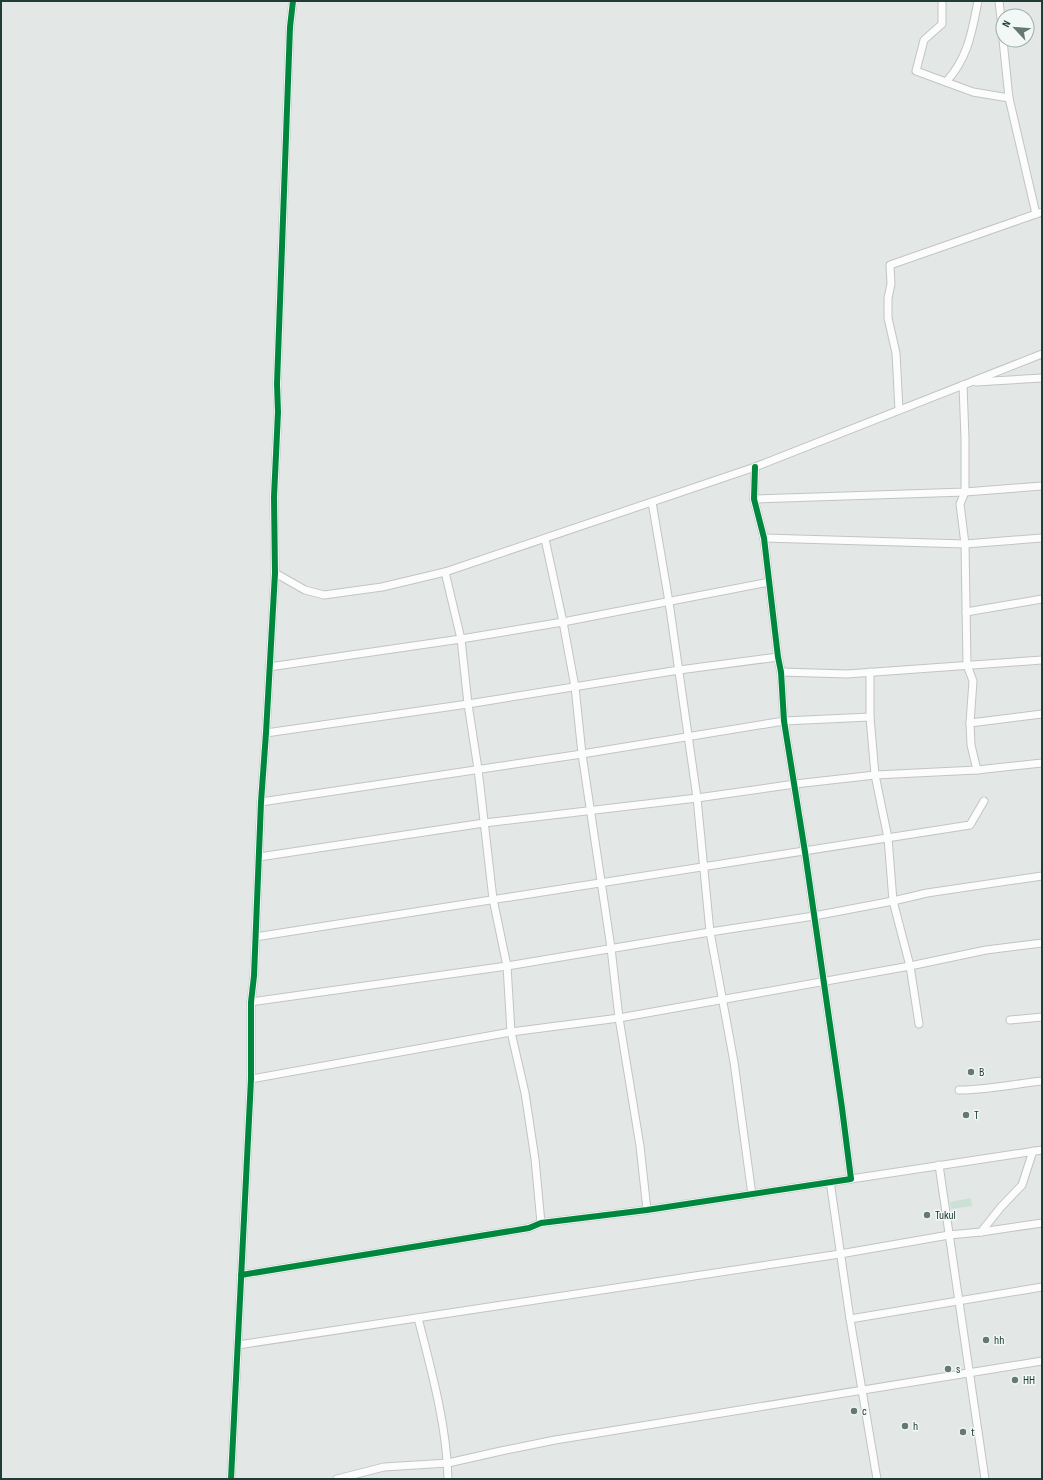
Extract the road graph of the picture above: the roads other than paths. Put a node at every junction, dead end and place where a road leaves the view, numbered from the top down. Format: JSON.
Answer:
{"nodes":[{"id":1,"x":293,"y":1,"type":"edge"},
{"id":2,"x":942,"y":1,"type":"edge"},
{"id":3,"x":978,"y":1,"type":"edge"},
{"id":4,"x":1004,"y":48,"type":"edge"},
{"id":5,"x":946,"y":82,"type":"junction"},
{"id":6,"x":1009,"y":98,"type":"junction"},
{"id":7,"x":1039,"y":213,"type":"edge"},
{"id":8,"x":1042,"y":354,"type":"edge"},
{"id":9,"x":1042,"y":378,"type":"edge"},
{"id":10,"x":967,"y":384,"type":"junction"},
{"id":11,"x":899,"y":410,"type":"junction"},
{"id":12,"x":755,"y":467,"type":"junction"},
{"id":13,"x":1042,"y":486,"type":"edge"},
{"id":14,"x":965,"y":492,"type":"junction"},
{"id":15,"x":754,"y":499,"type":"junction"},
{"id":16,"x":652,"y":502,"type":"junction"},
{"id":17,"x":764,"y":538,"type":"junction"},
{"id":18,"x":1042,"y":538,"type":"edge"},
{"id":19,"x":545,"y":539,"type":"junction"},
{"id":20,"x":965,"y":544,"type":"junction"},
{"id":21,"x":445,"y":572,"type":"junction"},
{"id":22,"x":275,"y":573,"type":"junction"},
{"id":23,"x":769,"y":582,"type":"junction"},
{"id":24,"x":1042,"y":599,"type":"edge"},
{"id":25,"x":669,"y":602,"type":"junction"},
{"id":26,"x":966,"y":612,"type":"junction"},
{"id":27,"x":563,"y":622,"type":"junction"},
{"id":28,"x":462,"y":639,"type":"junction"},
{"id":29,"x":778,"y":657,"type":"junction"},
{"id":30,"x":1042,"y":660,"type":"edge"},
{"id":31,"x":967,"y":665,"type":"junction"},
{"id":32,"x":269,"y":667,"type":"junction"},
{"id":33,"x":679,"y":670,"type":"junction"},
{"id":34,"x":781,"y":672,"type":"junction"},
{"id":35,"x":870,"y":672,"type":"junction"},
{"id":36,"x":575,"y":687,"type":"junction"},
{"id":37,"x":468,"y":704,"type":"junction"},
{"id":38,"x":1042,"y":714,"type":"edge"},
{"id":39,"x":870,"y":717,"type":"junction"},
{"id":40,"x":784,"y":721,"type":"junction"},
{"id":41,"x":970,"y":723,"type":"junction"},
{"id":42,"x":266,"y":733,"type":"junction"},
{"id":43,"x":688,"y":737,"type":"junction"},
{"id":44,"x":582,"y":754,"type":"junction"},
{"id":45,"x":1042,"y":763,"type":"edge"},
{"id":46,"x":478,"y":769,"type":"junction"},
{"id":47,"x":977,"y":770,"type":"junction"},
{"id":48,"x":875,"y":774,"type":"junction"},
{"id":49,"x":795,"y":784,"type":"junction"},
{"id":50,"x":697,"y":798,"type":"junction"},
{"id":51,"x":984,"y":801,"type":"dead end"},
{"id":52,"x":261,"y":802,"type":"junction"},
{"id":53,"x":591,"y":812,"type":"junction"},
{"id":54,"x":484,"y":823,"type":"junction"},
{"id":55,"x":888,"y":838,"type":"junction"},
{"id":56,"x":805,"y":852,"type":"junction"},
{"id":57,"x":259,"y":857,"type":"junction"},
{"id":58,"x":703,"y":867,"type":"junction"},
{"id":59,"x":1042,"y":876,"type":"edge"},
{"id":60,"x":600,"y":883,"type":"junction"},
{"id":61,"x":493,"y":900,"type":"junction"},
{"id":62,"x":893,"y":901,"type":"junction"},
{"id":63,"x":814,"y":916,"type":"junction"},
{"id":64,"x":710,"y":932,"type":"junction"},
{"id":65,"x":255,"y":937,"type":"junction"},
{"id":66,"x":1042,"y":943,"type":"edge"},
{"id":67,"x":612,"y":948,"type":"junction"},
{"id":68,"x":507,"y":966,"type":"junction"},
{"id":69,"x":910,"y":966,"type":"junction"},
{"id":70,"x":824,"y":980,"type":"junction"},
{"id":71,"x":723,"y":998,"type":"junction"},
{"id":72,"x":251,"y":1002,"type":"junction"},
{"id":73,"x":1042,"y":1017,"type":"edge"},
{"id":74,"x":619,"y":1018,"type":"junction"},
{"id":75,"x":1010,"y":1020,"type":"dead end"},
{"id":76,"x":919,"y":1024,"type":"dead end"},
{"id":77,"x":511,"y":1032,"type":"junction"},
{"id":78,"x":251,"y":1079,"type":"junction"},
{"id":79,"x":1042,"y":1081,"type":"edge"},
{"id":80,"x":959,"y":1090,"type":"dead end"},
{"id":81,"x":1042,"y":1150,"type":"edge"},
{"id":82,"x":1033,"y":1151,"type":"junction"},
{"id":83,"x":939,"y":1165,"type":"junction"},
{"id":84,"x":851,"y":1179,"type":"junction"},
{"id":85,"x":830,"y":1181,"type":"junction"},
{"id":86,"x":752,"y":1195,"type":"junction"},
{"id":87,"x":647,"y":1210,"type":"junction"},
{"id":88,"x":1042,"y":1222,"type":"edge"},
{"id":89,"x":541,"y":1223,"type":"junction"},
{"id":90,"x":981,"y":1232,"type":"junction"},
{"id":91,"x":949,"y":1235,"type":"junction"},
{"id":92,"x":840,"y":1254,"type":"junction"},
{"id":93,"x":241,"y":1275,"type":"junction"},
{"id":94,"x":1042,"y":1287,"type":"edge"},
{"id":95,"x":958,"y":1302,"type":"junction"},
{"id":96,"x":418,"y":1318,"type":"junction"},
{"id":97,"x":850,"y":1320,"type":"junction"},
{"id":98,"x":238,"y":1345,"type":"junction"},
{"id":99,"x":1042,"y":1361,"type":"edge"},
{"id":100,"x":970,"y":1372,"type":"junction"},
{"id":101,"x":863,"y":1391,"type":"junction"},
{"id":102,"x":448,"y":1463,"type":"junction"},
{"id":103,"x":231,"y":1479,"type":"edge"},
{"id":104,"x":336,"y":1479,"type":"edge"},
{"id":105,"x":448,"y":1479,"type":"edge"},
{"id":106,"x":877,"y":1479,"type":"edge"},
{"id":107,"x":985,"y":1479,"type":"edge"}],
"edges":[{"from":1,"to":22,"type":"street"},
{"from":2,"to":5,"type":"street"},
{"from":3,"to":5,"type":"street"},
{"from":4,"to":6,"type":"street"},
{"from":5,"to":6,"type":"street"},
{"from":6,"to":7,"type":"street"},
{"from":7,"to":11,"type":"street"},
{"from":8,"to":10,"type":"street"},
{"from":9,"to":10,"type":"street"},
{"from":10,"to":11,"type":"street"},
{"from":10,"to":14,"type":"street"},
{"from":11,"to":12,"type":"street"},
{"from":12,"to":15,"type":"street"},
{"from":12,"to":16,"type":"street"},
{"from":13,"to":14,"type":"street"},
{"from":14,"to":15,"type":"street"},
{"from":14,"to":20,"type":"street"},
{"from":15,"to":17,"type":"street"},
{"from":16,"to":19,"type":"street"},
{"from":16,"to":25,"type":"street"},
{"from":17,"to":20,"type":"street"},
{"from":17,"to":23,"type":"street"},
{"from":18,"to":20,"type":"street"},
{"from":19,"to":21,"type":"street"},
{"from":19,"to":27,"type":"street"},
{"from":20,"to":26,"type":"street"},
{"from":21,"to":22,"type":"street"},
{"from":21,"to":28,"type":"street"},
{"from":22,"to":32,"type":"street"},
{"from":23,"to":25,"type":"street"},
{"from":23,"to":29,"type":"street"},
{"from":24,"to":26,"type":"street"},
{"from":25,"to":27,"type":"street"},
{"from":25,"to":33,"type":"street"},
{"from":26,"to":31,"type":"street"},
{"from":27,"to":28,"type":"street"},
{"from":27,"to":36,"type":"street"},
{"from":28,"to":32,"type":"street"},
{"from":28,"to":37,"type":"street"},
{"from":29,"to":33,"type":"street"},
{"from":29,"to":34,"type":"street"},
{"from":30,"to":31,"type":"street"},
{"from":31,"to":35,"type":"street"},
{"from":31,"to":41,"type":"street"},
{"from":32,"to":42,"type":"street"},
{"from":33,"to":36,"type":"street"},
{"from":33,"to":43,"type":"street"},
{"from":34,"to":35,"type":"street"},
{"from":34,"to":40,"type":"street"},
{"from":35,"to":39,"type":"street"},
{"from":36,"to":37,"type":"street"},
{"from":36,"to":44,"type":"street"},
{"from":37,"to":42,"type":"street"},
{"from":37,"to":46,"type":"street"},
{"from":38,"to":41,"type":"street"},
{"from":39,"to":40,"type":"street"},
{"from":39,"to":48,"type":"street"},
{"from":40,"to":43,"type":"street"},
{"from":40,"to":49,"type":"street"},
{"from":41,"to":47,"type":"street"},
{"from":42,"to":52,"type":"street"},
{"from":43,"to":44,"type":"street"},
{"from":43,"to":50,"type":"street"},
{"from":44,"to":46,"type":"street"},
{"from":44,"to":53,"type":"street"},
{"from":45,"to":47,"type":"street"},
{"from":46,"to":52,"type":"street"},
{"from":46,"to":54,"type":"street"},
{"from":47,"to":48,"type":"street"},
{"from":48,"to":49,"type":"street"},
{"from":48,"to":55,"type":"street"},
{"from":49,"to":50,"type":"street"},
{"from":49,"to":56,"type":"street"},
{"from":50,"to":53,"type":"street"},
{"from":50,"to":58,"type":"street"},
{"from":51,"to":55,"type":"street"},
{"from":52,"to":57,"type":"street"},
{"from":53,"to":54,"type":"street"},
{"from":53,"to":60,"type":"street"},
{"from":54,"to":57,"type":"street"},
{"from":54,"to":61,"type":"street"},
{"from":55,"to":56,"type":"street"},
{"from":55,"to":62,"type":"street"},
{"from":56,"to":58,"type":"street"},
{"from":56,"to":63,"type":"street"},
{"from":57,"to":65,"type":"street"},
{"from":58,"to":60,"type":"street"},
{"from":58,"to":64,"type":"street"},
{"from":59,"to":62,"type":"street"},
{"from":60,"to":61,"type":"street"},
{"from":60,"to":67,"type":"street"},
{"from":61,"to":65,"type":"street"},
{"from":61,"to":68,"type":"street"},
{"from":62,"to":63,"type":"street"},
{"from":62,"to":69,"type":"street"},
{"from":63,"to":64,"type":"street"},
{"from":63,"to":70,"type":"street"},
{"from":64,"to":67,"type":"street"},
{"from":64,"to":71,"type":"street"},
{"from":65,"to":72,"type":"street"},
{"from":66,"to":69,"type":"street"},
{"from":67,"to":68,"type":"street"},
{"from":67,"to":74,"type":"street"},
{"from":68,"to":72,"type":"street"},
{"from":68,"to":77,"type":"street"},
{"from":69,"to":70,"type":"street"},
{"from":69,"to":76,"type":"street"},
{"from":70,"to":71,"type":"street"},
{"from":70,"to":84,"type":"street"},
{"from":71,"to":74,"type":"street"},
{"from":71,"to":86,"type":"street"},
{"from":72,"to":78,"type":"street"},
{"from":73,"to":75,"type":"street"},
{"from":74,"to":77,"type":"street"},
{"from":74,"to":87,"type":"street"},
{"from":77,"to":78,"type":"street"},
{"from":77,"to":89,"type":"street"},
{"from":78,"to":93,"type":"street"},
{"from":79,"to":80,"type":"street"},
{"from":81,"to":82,"type":"street"},
{"from":82,"to":83,"type":"street"},
{"from":82,"to":90,"type":"street"},
{"from":83,"to":84,"type":"street"},
{"from":83,"to":91,"type":"street"},
{"from":84,"to":85,"type":"street"},
{"from":85,"to":86,"type":"street"},
{"from":85,"to":92,"type":"street"},
{"from":86,"to":87,"type":"street"},
{"from":87,"to":89,"type":"street"},
{"from":88,"to":90,"type":"street"},
{"from":89,"to":93,"type":"street"},
{"from":90,"to":91,"type":"street"},
{"from":91,"to":92,"type":"street"},
{"from":91,"to":95,"type":"street"},
{"from":92,"to":96,"type":"street"},
{"from":92,"to":97,"type":"street"},
{"from":93,"to":98,"type":"street"},
{"from":94,"to":95,"type":"street"},
{"from":95,"to":97,"type":"street"},
{"from":95,"to":100,"type":"street"},
{"from":96,"to":98,"type":"street"},
{"from":96,"to":102,"type":"street"},
{"from":97,"to":101,"type":"street"},
{"from":98,"to":103,"type":"street"},
{"from":99,"to":100,"type":"street"},
{"from":100,"to":101,"type":"street"},
{"from":100,"to":107,"type":"street"},
{"from":101,"to":102,"type":"street"},
{"from":101,"to":106,"type":"street"},
{"from":102,"to":104,"type":"street"},
{"from":102,"to":105,"type":"street"}]}
